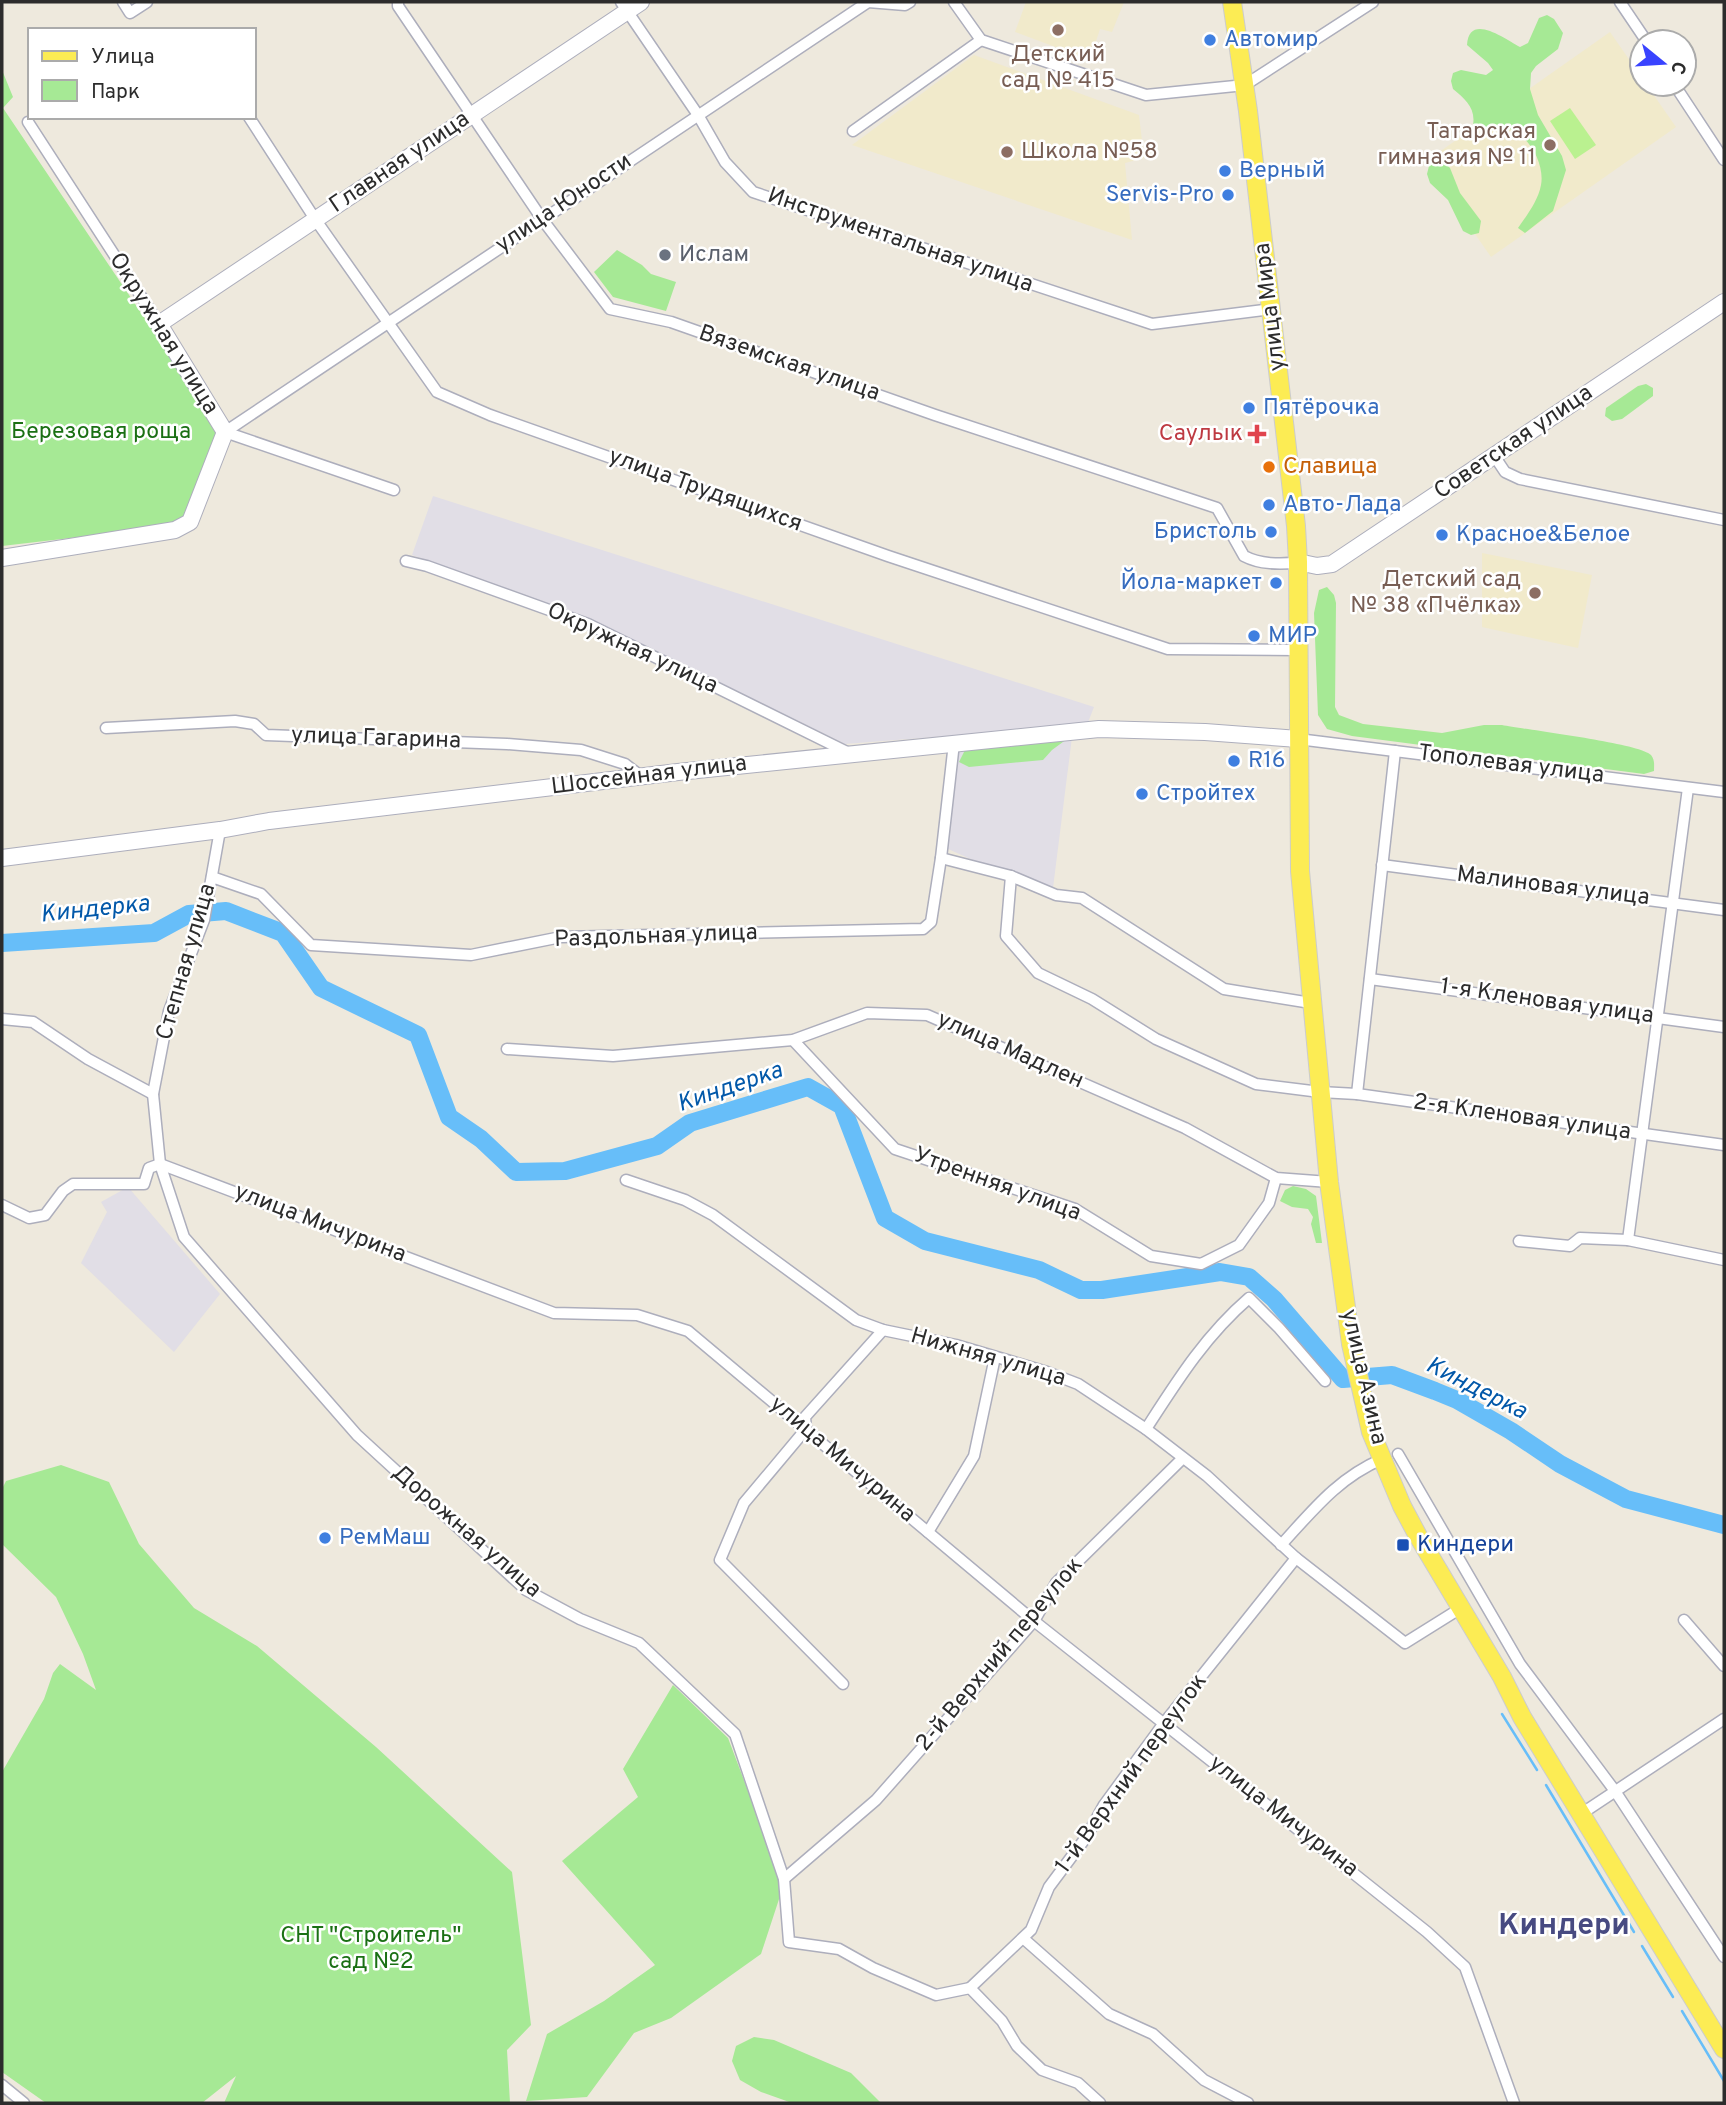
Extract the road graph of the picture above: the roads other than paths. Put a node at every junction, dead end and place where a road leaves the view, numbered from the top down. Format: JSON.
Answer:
{"nodes":[{"id":1,"x":123,"y":2,"type":"edge"},
{"id":2,"x":147,"y":2,"type":"edge"},
{"id":3,"x":910,"y":2,"type":"edge"},
{"id":4,"x":954,"y":2,"type":"edge"},
{"id":5,"x":1232,"y":2,"type":"edge"},
{"id":6,"x":1373,"y":2,"type":"edge"},
{"id":7,"x":1620,"y":2,"type":"edge"},
{"id":8,"x":400,"y":3,"type":"edge"},
{"id":9,"x":630,"y":5,"type":"edge"},
{"id":10,"x":1638,"y":28,"type":"edge"},
{"id":11,"x":981,"y":40,"type":"junction"},
{"id":12,"x":1245,"y":85,"type":"junction"},
{"id":13,"x":1683,"y":98,"type":"edge"},
{"id":14,"x":698,"y":115,"type":"junction"},
{"id":15,"x":471,"y":116,"type":"junction"},
{"id":16,"x":250,"y":119,"type":"edge"},
{"id":17,"x":28,"y":122,"type":"dead end"},
{"id":18,"x":853,"y":131,"type":"dead end"},
{"id":19,"x":1724,"y":160,"type":"edge"},
{"id":20,"x":315,"y":219,"type":"junction"},
{"id":21,"x":542,"y":219,"type":"junction"},
{"id":22,"x":1724,"y":302,"type":"edge"},
{"id":23,"x":1272,"y":309,"type":"junction"},
{"id":24,"x":387,"y":323,"type":"junction"},
{"id":25,"x":159,"y":324,"type":"junction"},
{"id":26,"x":225,"y":432,"type":"junction"},
{"id":27,"x":1495,"y":457,"type":"junction"},
{"id":28,"x":394,"y":490,"type":"dead end"},
{"id":29,"x":1724,"y":520,"type":"edge"},
{"id":30,"x":2,"y":558,"type":"edge"},
{"id":31,"x":406,"y":561,"type":"dead end"},
{"id":32,"x":1298,"y":562,"type":"junction"},
{"id":33,"x":1298,"y":650,"type":"junction"},
{"id":34,"x":106,"y":728,"type":"dead end"},
{"id":35,"x":1298,"y":739,"type":"junction"},
{"id":36,"x":954,"y":744,"type":"junction"},
{"id":37,"x":1395,"y":751,"type":"junction"},
{"id":38,"x":850,"y":754,"type":"junction"},
{"id":39,"x":601,"y":755,"type":"junction"},
{"id":40,"x":642,"y":777,"type":"junction"},
{"id":41,"x":608,"y":781,"type":"junction"},
{"id":42,"x":1688,"y":788,"type":"junction"},
{"id":43,"x":1724,"y":792,"type":"edge"},
{"id":44,"x":220,"y":830,"type":"junction"},
{"id":45,"x":2,"y":858,"type":"edge"},
{"id":46,"x":942,"y":858,"type":"junction"},
{"id":47,"x":1382,"y":865,"type":"junction"},
{"id":48,"x":1011,"y":876,"type":"junction"},
{"id":49,"x":212,"y":877,"type":"junction"},
{"id":50,"x":1673,"y":902,"type":"junction"},
{"id":51,"x":1724,"y":910,"type":"edge"},
{"id":52,"x":1370,"y":979,"type":"junction"},
{"id":53,"x":1311,"y":1003,"type":"junction"},
{"id":54,"x":1658,"y":1017,"type":"junction"},
{"id":55,"x":2,"y":1019,"type":"edge"},
{"id":56,"x":1724,"y":1027,"type":"edge"},
{"id":57,"x":793,"y":1040,"type":"junction"},
{"id":58,"x":507,"y":1049,"type":"dead end"},
{"id":59,"x":1320,"y":1092,"type":"junction"},
{"id":60,"x":153,"y":1094,"type":"junction"},
{"id":61,"x":1357,"y":1094,"type":"junction"},
{"id":62,"x":1642,"y":1135,"type":"junction"},
{"id":63,"x":1724,"y":1145,"type":"edge"},
{"id":64,"x":160,"y":1164,"type":"junction"},
{"id":65,"x":1276,"y":1178,"type":"junction"},
{"id":66,"x":626,"y":1180,"type":"dead end"},
{"id":67,"x":1329,"y":1182,"type":"junction"},
{"id":68,"x":2,"y":1205,"type":"edge"},
{"id":69,"x":1629,"y":1240,"type":"junction"},
{"id":70,"x":1518,"y":1241,"type":"dead end"},
{"id":71,"x":1724,"y":1261,"type":"edge"},
{"id":72,"x":883,"y":1331,"type":"junction"},
{"id":73,"x":995,"y":1357,"type":"junction"},
{"id":74,"x":1325,"y":1381,"type":"dead end"},
{"id":75,"x":806,"y":1429,"type":"junction"},
{"id":76,"x":1146,"y":1429,"type":"junction"},
{"id":77,"x":1390,"y":1457,"type":"junction"},
{"id":78,"x":1183,"y":1458,"type":"junction"},
{"id":79,"x":928,"y":1532,"type":"junction"},
{"id":80,"x":1281,"y":1545,"type":"junction"},
{"id":81,"x":1296,"y":1558,"type":"junction"},
{"id":82,"x":1461,"y":1608,"type":"junction"},
{"id":83,"x":1685,"y":1620,"type":"dead end"},
{"id":84,"x":1034,"y":1621,"type":"junction"},
{"id":85,"x":1724,"y":1666,"type":"edge"},
{"id":86,"x":843,"y":1684,"type":"dead end"},
{"id":87,"x":1724,"y":1719,"type":"edge"},
{"id":88,"x":1164,"y":1723,"type":"junction"},
{"id":89,"x":1615,"y":1791,"type":"junction"},
{"id":90,"x":1581,"y":1814,"type":"junction"},
{"id":91,"x":784,"y":1879,"type":"junction"},
{"id":92,"x":1024,"y":1939,"type":"junction"},
{"id":93,"x":1724,"y":1956,"type":"edge"},
{"id":94,"x":970,"y":1989,"type":"junction"},
{"id":95,"x":1724,"y":2049,"type":"edge"},
{"id":96,"x":2,"y":2085,"type":"edge"},
{"id":97,"x":24,"y":2103,"type":"edge"},
{"id":98,"x":1100,"y":2103,"type":"edge"},
{"id":99,"x":1248,"y":2103,"type":"edge"},
{"id":100,"x":1514,"y":2103,"type":"edge"}],
"edges":[{"from":1,"to":2,"type":"street"},
{"from":3,"to":14,"type":"street","name":"улица Юности"},
{"from":4,"to":11,"type":"street"},
{"from":5,"to":12,"type":"main road","name":"улица Мира"},
{"from":6,"to":12,"type":"street"},
{"from":7,"to":10,"type":"street"},
{"from":8,"to":15,"type":"street","name":"Вяземская улица"},
{"from":9,"to":14,"type":"street","name":"Инструментальная улица"},
{"from":9,"to":15,"type":"street","name":"Главная улица"},
{"from":11,"to":12,"type":"street"},
{"from":11,"to":18,"type":"street"},
{"from":12,"to":23,"type":"main road","name":"улица Мира"},
{"from":13,"to":19,"type":"street"},
{"from":14,"to":21,"type":"street","name":"улица Юности"},
{"from":14,"to":23,"type":"street","name":"Инструментальная улица"},
{"from":15,"to":20,"type":"street","name":"Главная улица"},
{"from":15,"to":21,"type":"street","name":"Вяземская улица"},
{"from":16,"to":20,"type":"street","name":"улица Трудящихся"},
{"from":17,"to":25,"type":"street","name":"Окружная улица"},
{"from":20,"to":24,"type":"street","name":"улица Трудящихся"},
{"from":20,"to":25,"type":"street","name":"Главная улица"},
{"from":21,"to":24,"type":"street","name":"улица Юности"},
{"from":21,"to":32,"type":"street","name":"Вяземская улица"},
{"from":22,"to":27,"type":"street","name":"Советская улица"},
{"from":23,"to":32,"type":"main road","name":"улица Мира"},
{"from":24,"to":26,"type":"street","name":"улица Юности"},
{"from":24,"to":33,"type":"street","name":"улица Трудящихся"},
{"from":25,"to":26,"type":"street","name":"Окружная улица"},
{"from":26,"to":28,"type":"street","name":"Окружная улица"},
{"from":26,"to":30,"type":"street"},
{"from":27,"to":29,"type":"street"},
{"from":27,"to":32,"type":"street","name":"Советская улица"},
{"from":31,"to":38,"type":"street","name":"Окружная улица"},
{"from":32,"to":33,"type":"main road","name":"улица Мира"},
{"from":33,"to":35,"type":"main road","name":"улица Мира"},
{"from":34,"to":39,"type":"street","name":"улица Гагарина"},
{"from":35,"to":36,"type":"street","name":"Шоссейная улица"},
{"from":35,"to":37,"type":"street","name":"Тополевая улица"},
{"from":35,"to":53,"type":"main road","name":"улица Азина"},
{"from":36,"to":38,"type":"street","name":"Шоссейная улица"},
{"from":36,"to":46,"type":"street","name":"Раздольная улица"},
{"from":37,"to":42,"type":"street","name":"Тополевая улица"},
{"from":37,"to":47,"type":"street"},
{"from":38,"to":40,"type":"street","name":"Шоссейная улица"},
{"from":39,"to":40,"type":"street","name":"улица Гагарина"},
{"from":39,"to":41,"type":"street"},
{"from":40,"to":41,"type":"street","name":"Шоссейная улица"},
{"from":41,"to":44,"type":"street","name":"Шоссейная улица"},
{"from":42,"to":43,"type":"street","name":"Тополевая улица"},
{"from":42,"to":50,"type":"street"},
{"from":44,"to":45,"type":"street","name":"Шоссейная улица"},
{"from":44,"to":49,"type":"street","name":"Степная улица"},
{"from":46,"to":48,"type":"street"},
{"from":46,"to":49,"type":"street","name":"Раздольная улица"},
{"from":47,"to":50,"type":"street","name":"Малиновая улица"},
{"from":47,"to":52,"type":"street"},
{"from":48,"to":53,"type":"street"},
{"from":48,"to":59,"type":"street","name":"2-я Кленовая улица"},
{"from":49,"to":60,"type":"street","name":"Степная улица"},
{"from":50,"to":51,"type":"street","name":"Малиновая улица"},
{"from":50,"to":54,"type":"street"},
{"from":52,"to":54,"type":"street","name":"1-я Кленовая улица"},
{"from":52,"to":61,"type":"street"},
{"from":53,"to":59,"type":"main road","name":"улица Азина"},
{"from":54,"to":56,"type":"street","name":"1-я Кленовая улица"},
{"from":54,"to":62,"type":"street"},
{"from":55,"to":60,"type":"street"},
{"from":57,"to":58,"type":"street","name":"улица Мадлен"},
{"from":57,"to":65,"type":"street","name":"улица Мадлен"},
{"from":57,"to":65,"type":"street","name":"Утренняя улица"},
{"from":59,"to":61,"type":"street","name":"2-я Кленовая улица"},
{"from":59,"to":67,"type":"main road","name":"улица Азина"},
{"from":60,"to":64,"type":"street","name":"Дорожная улица"},
{"from":61,"to":62,"type":"street","name":"2-я Кленовая улица"},
{"from":62,"to":63,"type":"street","name":"2-я Кленовая улица"},
{"from":62,"to":69,"type":"street"},
{"from":64,"to":68,"type":"street"},
{"from":64,"to":75,"type":"street","name":"улица Мичурина"},
{"from":64,"to":91,"type":"street","name":"Дорожная улица"},
{"from":65,"to":67,"type":"street","name":"улица Мадлен"},
{"from":66,"to":72,"type":"street","name":"Нижняя улица"},
{"from":67,"to":77,"type":"main road","name":"улица Азина"},
{"from":69,"to":70,"type":"street"},
{"from":69,"to":71,"type":"street"},
{"from":72,"to":73,"type":"street","name":"Нижняя улица"},
{"from":72,"to":75,"type":"street"},
{"from":73,"to":76,"type":"street","name":"Нижняя улица"},
{"from":73,"to":79,"type":"street"},
{"from":74,"to":76,"type":"street"},
{"from":75,"to":79,"type":"street","name":"улица Мичурина"},
{"from":75,"to":86,"type":"street"},
{"from":76,"to":78,"type":"street","name":"Нижняя улица"},
{"from":77,"to":80,"type":"street"},
{"from":77,"to":82,"type":"main road","name":"улица Азина"},
{"from":77,"to":89,"type":"street"},
{"from":78,"to":80,"type":"street","name":"Нижняя улица"},
{"from":78,"to":84,"type":"street","name":"2-й Верхний переулок"},
{"from":79,"to":84,"type":"street","name":"улица Мичурина"},
{"from":80,"to":81,"type":"street","name":"Нижняя улица"},
{"from":81,"to":82,"type":"street","name":"Нижняя улица"},
{"from":81,"to":88,"type":"street","name":"1-й Верхний переулок"},
{"from":82,"to":90,"type":"main road","name":"улица Азина"},
{"from":83,"to":85,"type":"street"},
{"from":84,"to":88,"type":"street","name":"улица Мичурина"},
{"from":84,"to":91,"type":"street","name":"2-й Верхний переулок"},
{"from":87,"to":89,"type":"street"},
{"from":88,"to":92,"type":"street","name":"1-й Верхний переулок"},
{"from":88,"to":100,"type":"street","name":"улица Мичурина"},
{"from":89,"to":90,"type":"street"},
{"from":89,"to":93,"type":"street"},
{"from":90,"to":95,"type":"main road","name":"улица Азина"},
{"from":91,"to":94,"type":"street","name":"Дорожная улица"},
{"from":92,"to":94,"type":"street","name":"1-й Верхний переулок"},
{"from":92,"to":99,"type":"street"},
{"from":94,"to":98,"type":"street"},
{"from":96,"to":97,"type":"street"}]}
